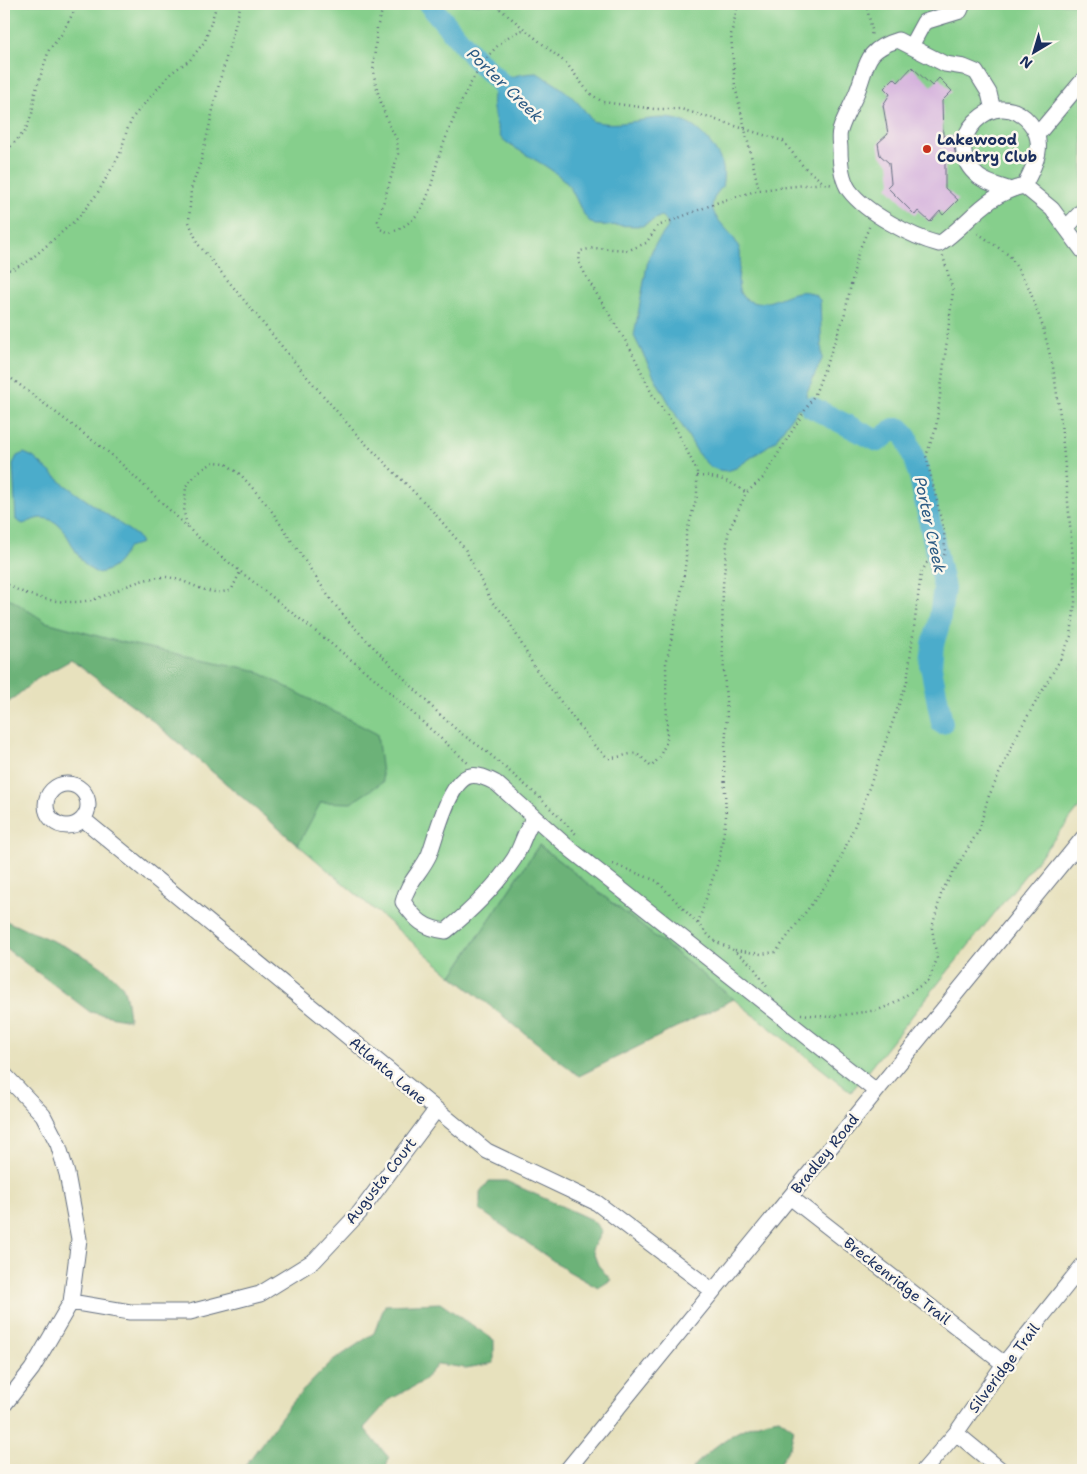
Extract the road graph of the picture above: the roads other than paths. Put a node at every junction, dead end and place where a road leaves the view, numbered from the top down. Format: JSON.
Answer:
{"nodes":[{"id":1,"x":963,"y":4,"type":"edge"},
{"id":2,"x":912,"y":46,"type":"junction"},
{"id":3,"x":1083,"y":80,"type":"edge"},
{"id":4,"x":993,"y":110,"type":"junction"},
{"id":5,"x":1037,"y":136,"type":"junction"},
{"id":6,"x":1024,"y":186,"type":"junction"},
{"id":7,"x":1008,"y":190,"type":"junction"},
{"id":8,"x":1083,"y":210,"type":"edge"},
{"id":9,"x":1066,"y":228,"type":"junction"},
{"id":10,"x":1083,"y":251,"type":"edge"},
{"id":11,"x":534,"y":818,"type":"junction"},
{"id":12,"x":83,"y":819,"type":"dead end"},
{"id":13,"x":1083,"y":838,"type":"edge"},
{"id":14,"x":4,"y":1074,"type":"edge"},
{"id":15,"x":876,"y":1091,"type":"junction"},
{"id":16,"x":436,"y":1110,"type":"junction"},
{"id":17,"x":790,"y":1197,"type":"junction"},
{"id":18,"x":1083,"y":1265,"type":"edge"},
{"id":19,"x":713,"y":1291,"type":"junction"},
{"id":20,"x":71,"y":1302,"type":"junction"},
{"id":21,"x":1004,"y":1364,"type":"junction"},
{"id":22,"x":5,"y":1402,"type":"edge"},
{"id":23,"x":956,"y":1433,"type":"junction"},
{"id":24,"x":567,"y":1470,"type":"edge"},
{"id":25,"x":924,"y":1470,"type":"edge"},
{"id":26,"x":1001,"y":1470,"type":"edge"}],
"edges":[{"from":1,"to":2,"type":"street"},
{"from":2,"to":4,"type":"street"},
{"from":2,"to":7,"type":"street"},
{"from":3,"to":5,"type":"street"},
{"from":4,"to":5,"type":"street"},
{"from":4,"to":7,"type":"street"},
{"from":5,"to":6,"type":"street"},
{"from":6,"to":7,"type":"street"},
{"from":6,"to":9,"type":"street"},
{"from":8,"to":9,"type":"street"},
{"from":9,"to":10,"type":"street"},
{"from":11,"to":11,"type":"street"},
{"from":11,"to":15,"type":"street"},
{"from":12,"to":16,"type":"street","name":"Atlanta Lane"},
{"from":13,"to":15,"type":"street","name":"Bradley Road"},
{"from":14,"to":20,"type":"street"},
{"from":15,"to":17,"type":"street","name":"Bradley Road"},
{"from":16,"to":19,"type":"street","name":"Atlanta Lane"},
{"from":16,"to":20,"type":"street","name":"Augusta Court"},
{"from":17,"to":19,"type":"street","name":"Bradley Road"},
{"from":17,"to":21,"type":"street","name":"Breckenridge Trail"},
{"from":18,"to":21,"type":"street","name":"Silveridge Trail"},
{"from":19,"to":24,"type":"street","name":"Bradley Road"},
{"from":20,"to":22,"type":"street"},
{"from":21,"to":23,"type":"street","name":"Silveridge Trail"},
{"from":23,"to":25,"type":"street","name":"Silveridge Trail"},
{"from":23,"to":26,"type":"street"}]}
